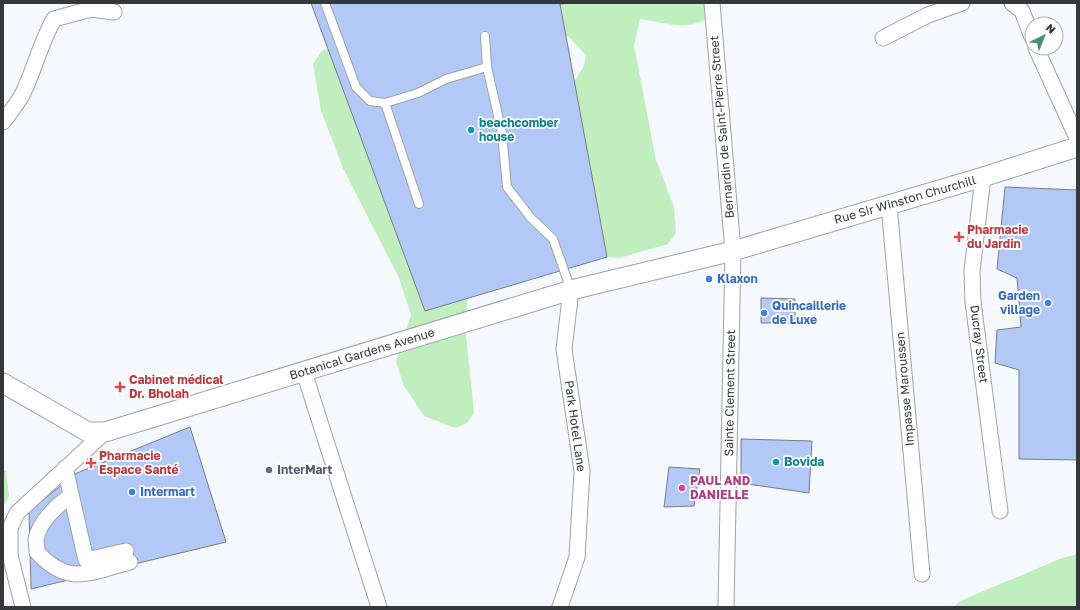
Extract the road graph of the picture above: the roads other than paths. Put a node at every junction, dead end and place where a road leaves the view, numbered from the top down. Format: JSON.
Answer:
{"nodes":[{"id":1,"x":325,"y":3,"type":"edge"},
{"id":2,"x":712,"y":3,"type":"edge"},
{"id":3,"x":962,"y":3,"type":"edge"},
{"id":4,"x":1012,"y":3,"type":"edge"},
{"id":5,"x":114,"y":12,"type":"dead end"},
{"id":6,"x":1024,"y":16,"type":"edge"},
{"id":7,"x":485,"y":36,"type":"dead end"},
{"id":8,"x":883,"y":38,"type":"dead end"},
{"id":9,"x":1040,"y":56,"type":"edge"},
{"id":10,"x":487,"y":66,"type":"junction"},
{"id":11,"x":385,"y":103,"type":"junction"},
{"id":12,"x":3,"y":122,"type":"edge"},
{"id":13,"x":1077,"y":138,"type":"edge"},
{"id":14,"x":1077,"y":147,"type":"edge"},
{"id":15,"x":983,"y":177,"type":"junction"},
{"id":16,"x":419,"y":204,"type":"dead end"},
{"id":17,"x":889,"y":205,"type":"junction"},
{"id":18,"x":733,"y":251,"type":"junction"},
{"id":19,"x":571,"y":290,"type":"junction"},
{"id":20,"x":304,"y":372,"type":"junction"},
{"id":21,"x":3,"y":383,"type":"edge"},
{"id":22,"x":105,"y":432,"type":"junction"},
{"id":23,"x":65,"y":468,"type":"junction"},
{"id":24,"x":71,"y":496,"type":"junction"},
{"id":25,"x":1000,"y":511,"type":"dead end"},
{"id":26,"x":922,"y":574,"type":"dead end"},
{"id":27,"x":23,"y":607,"type":"edge"},
{"id":28,"x":378,"y":607,"type":"edge"},
{"id":29,"x":560,"y":607,"type":"edge"},
{"id":30,"x":726,"y":607,"type":"edge"}],
"edges":[{"from":1,"to":11,"type":"lane"},
{"from":2,"to":18,"type":"street","name":"Bernardin de Saint-Pierre Street"},
{"from":3,"to":8,"type":"street"},
{"from":4,"to":6,"type":"street"},
{"from":5,"to":12,"type":"street"},
{"from":7,"to":10,"type":"lane"},
{"from":9,"to":13,"type":"street"},
{"from":10,"to":11,"type":"lane"},
{"from":10,"to":19,"type":"lane"},
{"from":11,"to":16,"type":"lane"},
{"from":14,"to":15,"type":"street","name":"Rue Sir Winston Churchill"},
{"from":15,"to":17,"type":"street","name":"Rue Sir Winston Churchill"},
{"from":15,"to":25,"type":"street","name":"Ducray Street"},
{"from":17,"to":18,"type":"street","name":"Rue Sir Winston Churchill"},
{"from":17,"to":26,"type":"street","name":"Impasse Maroussen"},
{"from":18,"to":19,"type":"street","name":"Botanical Gardens Avenue"},
{"from":18,"to":30,"type":"street","name":"Sainte Clement Street"},
{"from":19,"to":20,"type":"street","name":"Botanical Gardens Avenue"},
{"from":19,"to":29,"type":"street","name":"Park Hotel Lane"},
{"from":20,"to":22,"type":"street","name":"Botanical Gardens Avenue"},
{"from":20,"to":28,"type":"street"},
{"from":21,"to":22,"type":"street","name":"Botanical Gardens Avenue"},
{"from":22,"to":23,"type":"street"},
{"from":23,"to":24,"type":"street"},
{"from":23,"to":27,"type":"street"},
{"from":24,"to":24,"type":"street"}]}
